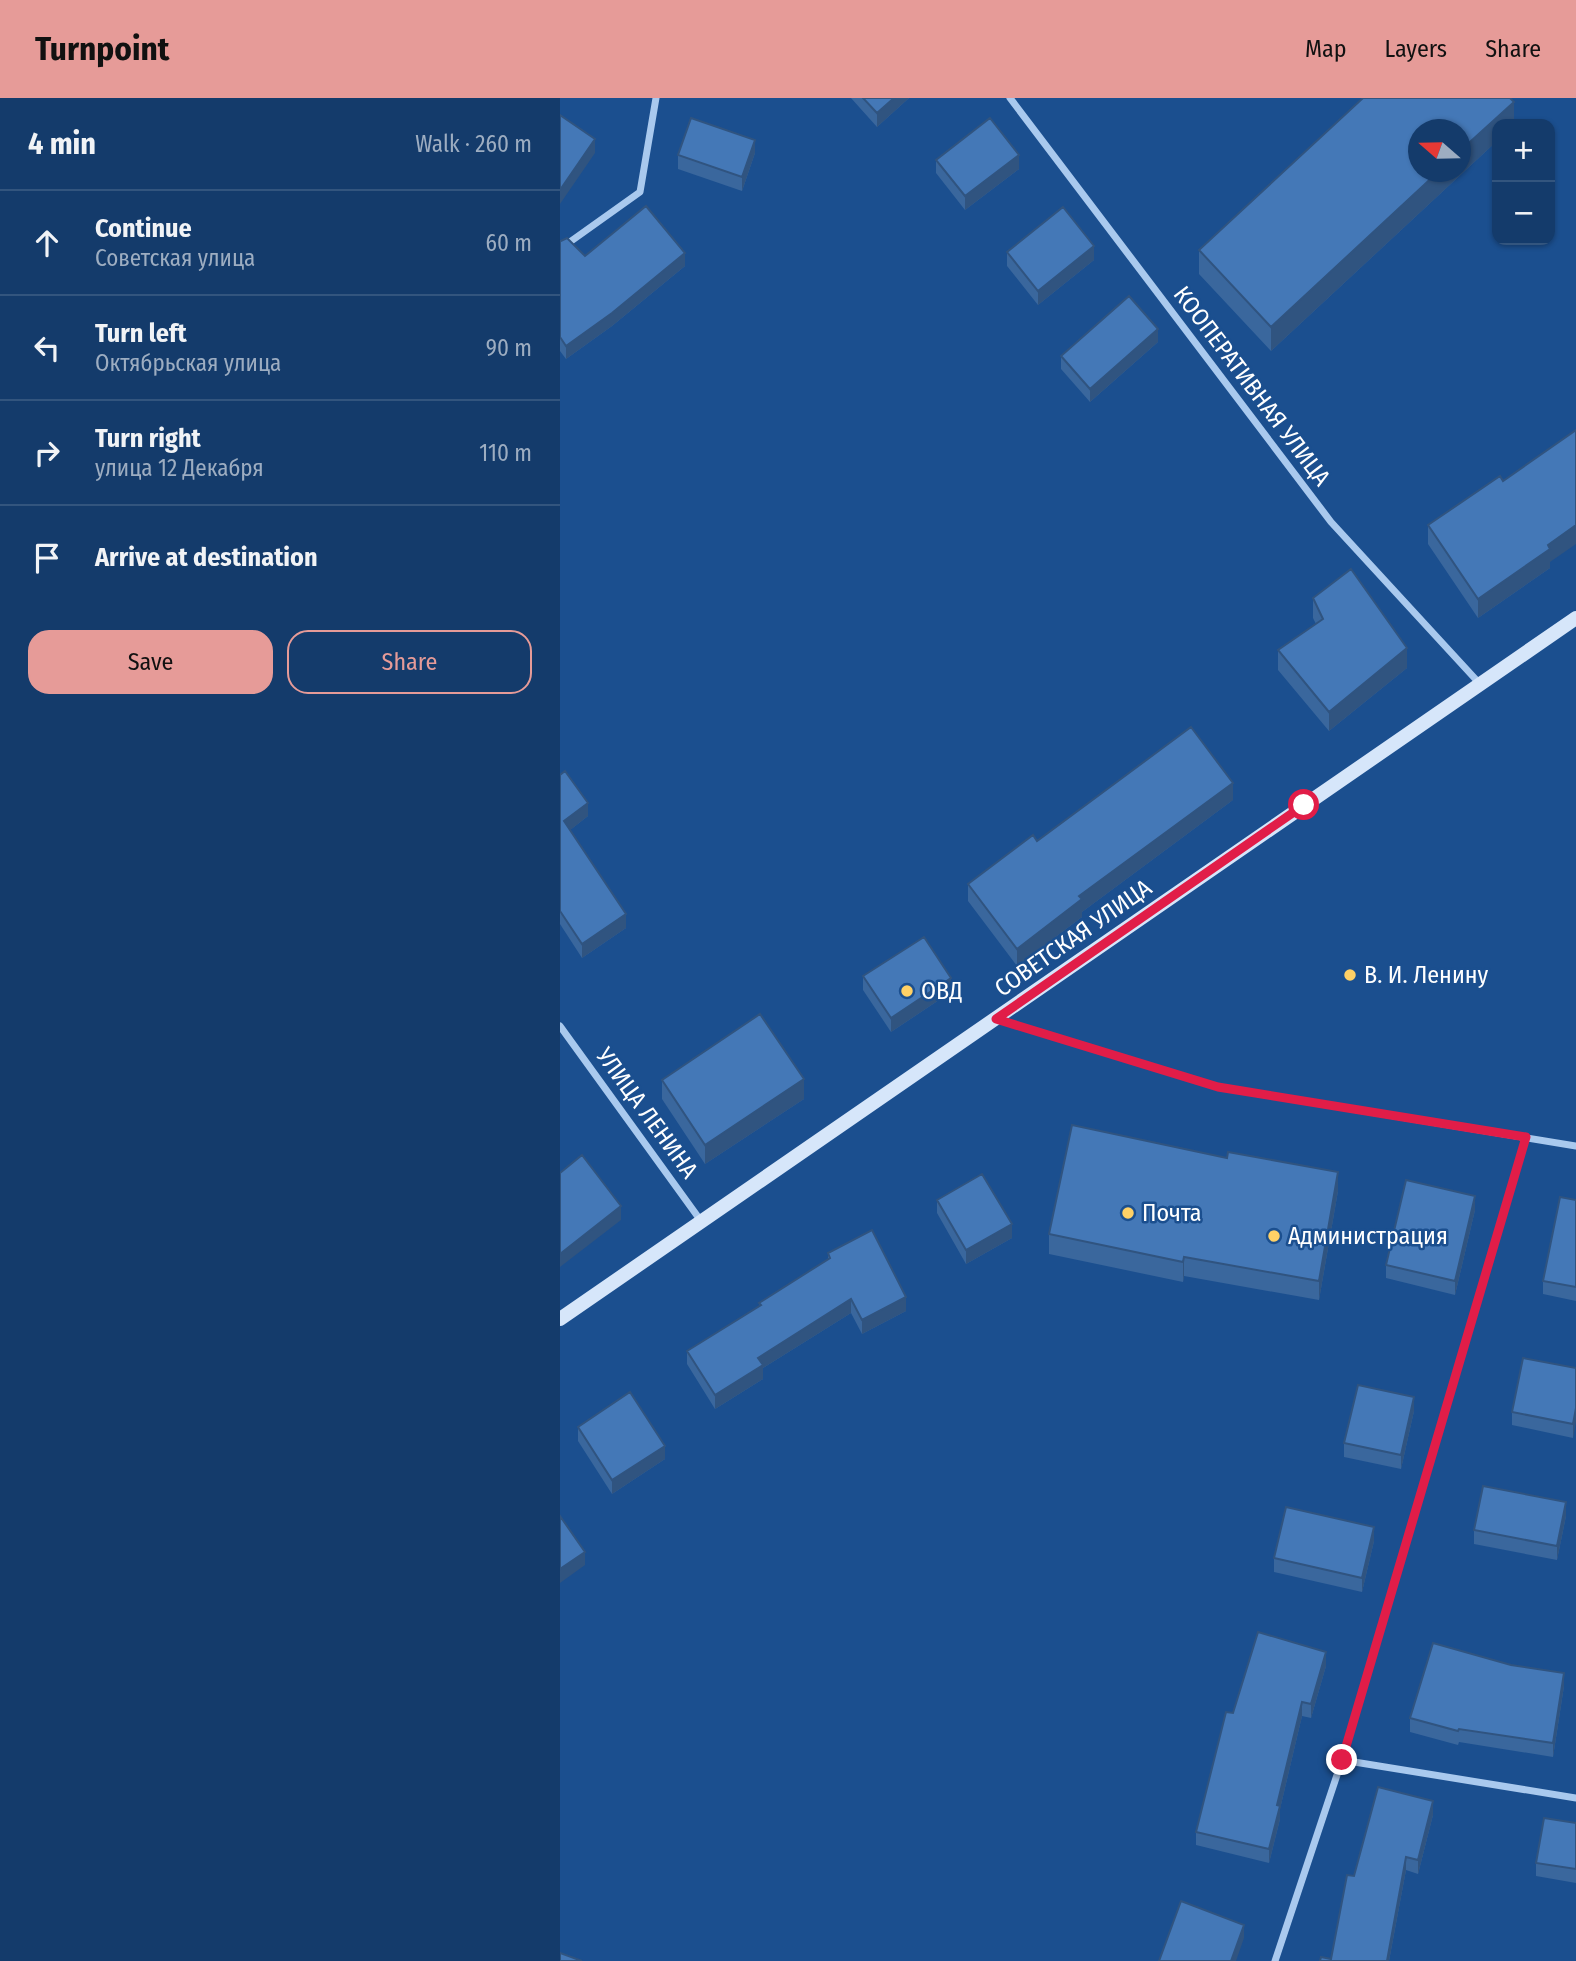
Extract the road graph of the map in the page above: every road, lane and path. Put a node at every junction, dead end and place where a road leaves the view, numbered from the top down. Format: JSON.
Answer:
{"nodes":[{"id":1,"x":656,"y":98,"type":"edge"},
{"id":2,"x":1010,"y":98,"type":"edge"},
{"id":3,"x":560,"y":249,"type":"edge"},
{"id":4,"x":1576,"y":618,"type":"edge"},
{"id":5,"x":1480,"y":684,"type":"junction"},
{"id":6,"x":996,"y":1019,"type":"junction"},
{"id":7,"x":560,"y":1026,"type":"edge"},
{"id":8,"x":1526,"y":1137,"type":"junction"},
{"id":9,"x":1576,"y":1146,"type":"edge"},
{"id":10,"x":702,"y":1222,"type":"junction"},
{"id":11,"x":560,"y":1319,"type":"edge"},
{"id":12,"x":1342,"y":1760,"type":"junction"},
{"id":13,"x":1576,"y":1798,"type":"edge"},
{"id":14,"x":1275,"y":1961,"type":"edge"}],
"edges":[{"from":1,"to":3,"type":"street"},
{"from":2,"to":5,"type":"street","name":"КООПЕРАТИВНАЯ УЛИЦА"},
{"from":4,"to":5,"type":"street","name":"СОВЕТСКАЯ УЛИЦА"},
{"from":5,"to":6,"type":"street","name":"СОВЕТСКАЯ УЛИЦА"},
{"from":6,"to":8,"type":"street"},
{"from":6,"to":10,"type":"street","name":"СОВЕТСКАЯ УЛИЦА"},
{"from":7,"to":10,"type":"street","name":"УЛИЦА ЛЕНИНА"},
{"from":8,"to":9,"type":"street"},
{"from":8,"to":12,"type":"street"},
{"from":10,"to":11,"type":"street","name":"СОВЕТСКАЯ УЛИЦА"},
{"from":12,"to":13,"type":"street"},
{"from":12,"to":14,"type":"street"}]}
